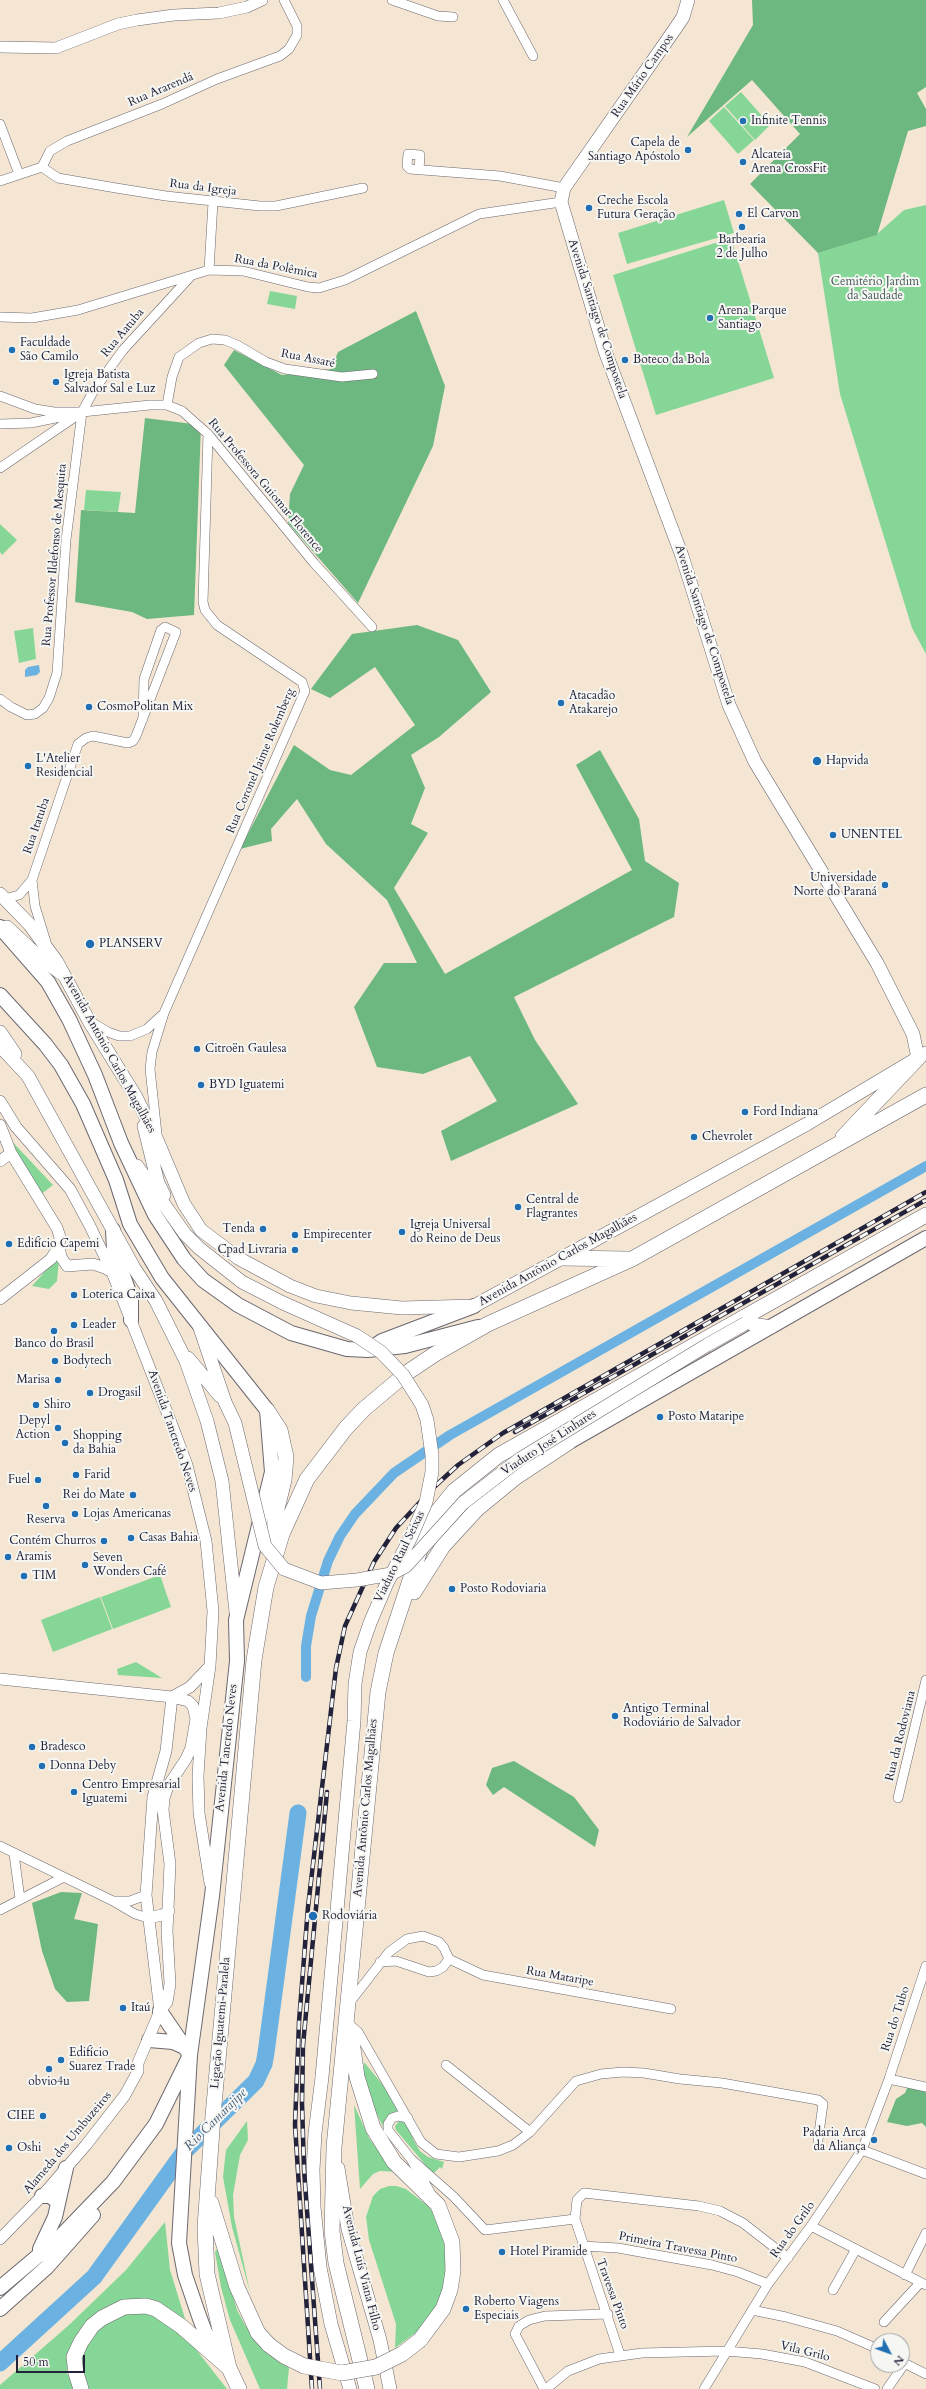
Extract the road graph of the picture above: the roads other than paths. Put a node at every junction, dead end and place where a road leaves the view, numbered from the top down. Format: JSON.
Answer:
{"nodes":[{"id":1,"x":262,"y":0,"type":"edge"},
{"id":2,"x":284,"y":0,"type":"edge"},
{"id":3,"x":392,"y":0,"type":"edge"},
{"id":4,"x":503,"y":0,"type":"edge"},
{"id":5,"x":688,"y":0,"type":"edge"},
{"id":6,"x":453,"y":17,"type":"dead end"},
{"id":7,"x":0,"y":47,"type":"edge"},
{"id":8,"x":533,"y":56,"type":"dead end"},
{"id":9,"x":0,"y":124,"type":"edge"},
{"id":10,"x":42,"y":167,"type":"junction"},
{"id":11,"x":419,"y":170,"type":"dead end"},
{"id":12,"x":20,"y":174,"type":"junction"},
{"id":13,"x":0,"y":181,"type":"edge"},
{"id":14,"x":363,"y":188,"type":"dead end"},
{"id":15,"x":564,"y":188,"type":"junction"},
{"id":16,"x":213,"y":202,"type":"junction"},
{"id":17,"x":561,"y":202,"type":"junction"},
{"id":18,"x":209,"y":270,"type":"junction"},
{"id":19,"x":191,"y":276,"type":"junction"},
{"id":20,"x":0,"y":317,"type":"edge"},
{"id":21,"x":373,"y":374,"type":"dead end"},
{"id":22,"x":0,"y":396,"type":"edge"},
{"id":23,"x":167,"y":406,"type":"junction"},
{"id":24,"x":82,"y":412,"type":"junction"},
{"id":25,"x":0,"y":424,"type":"edge"},
{"id":26,"x":208,"y":434,"type":"junction"},
{"id":27,"x":0,"y":468,"type":"edge"},
{"id":28,"x":372,"y":628,"type":"dead end"},
{"id":29,"x":0,"y":699,"type":"edge"},
{"id":30,"x":143,"y":719,"type":"junction"},
{"id":31,"x":32,"y":880,"type":"junction"},
{"id":32,"x":2,"y":897,"type":"edge"},
{"id":33,"x":0,"y":921,"type":"edge"},
{"id":34,"x":0,"y":927,"type":"edge"},
{"id":35,"x":48,"y":948,"type":"junction"},
{"id":36,"x":67,"y":978,"type":"junction"},
{"id":37,"x":0,"y":996,"type":"edge"},
{"id":38,"x":164,"y":1013,"type":"junction"},
{"id":39,"x":89,"y":1021,"type":"junction"},
{"id":40,"x":0,"y":1032,"type":"edge"},
{"id":41,"x":913,"y":1034,"type":"junction"},
{"id":42,"x":926,"y":1045,"type":"edge"},
{"id":43,"x":0,"y":1046,"type":"edge"},
{"id":44,"x":922,"y":1056,"type":"edge"},
{"id":45,"x":28,"y":1076,"type":"junction"},
{"id":46,"x":926,"y":1095,"type":"edge"},
{"id":47,"x":136,"y":1097,"type":"junction"},
{"id":48,"x":0,"y":1101,"type":"edge"},
{"id":49,"x":0,"y":1125,"type":"edge"},
{"id":50,"x":158,"y":1140,"type":"junction"},
{"id":51,"x":121,"y":1143,"type":"junction"},
{"id":52,"x":826,"y":1152,"type":"junction"},
{"id":53,"x":11,"y":1153,"type":"junction"},
{"id":54,"x":0,"y":1161,"type":"edge"},
{"id":55,"x":926,"y":1215,"type":"edge"},
{"id":56,"x":171,"y":1216,"type":"junction"},
{"id":57,"x":113,"y":1230,"type":"junction"},
{"id":58,"x":926,"y":1238,"type":"edge"},
{"id":59,"x":59,"y":1246,"type":"junction"},
{"id":60,"x":926,"y":1246,"type":"edge"},
{"id":61,"x":562,"y":1258,"type":"junction"},
{"id":62,"x":632,"y":1259,"type":"junction"},
{"id":63,"x":890,"y":1260,"type":"junction"},
{"id":64,"x":112,"y":1272,"type":"junction"},
{"id":65,"x":0,"y":1299,"type":"edge"},
{"id":66,"x":283,"y":1303,"type":"joint"},
{"id":67,"x":766,"y":1303,"type":"junction"},
{"id":68,"x":474,"y":1306,"type":"junction"},
{"id":69,"x":131,"y":1320,"type":"junction"},
{"id":70,"x":746,"y":1323,"type":"junction"},
{"id":71,"x":488,"y":1324,"type":"junction"},
{"id":72,"x":200,"y":1327,"type":"junction"},
{"id":73,"x":771,"y":1327,"type":"junction"},
{"id":74,"x":179,"y":1347,"type":"junction"},
{"id":75,"x":368,"y":1350,"type":"junction"},
{"id":76,"x":225,"y":1402,"type":"junction"},
{"id":77,"x":266,"y":1410,"type":"junction"},
{"id":78,"x":569,"y":1442,"type":"joint"},
{"id":79,"x":272,"y":1566,"type":"junction"},
{"id":80,"x":236,"y":1620,"type":"junction"},
{"id":81,"x":392,"y":1638,"type":"junction"},
{"id":82,"x":210,"y":1666,"type":"junction"},
{"id":83,"x":0,"y":1679,"type":"edge"},
{"id":84,"x":926,"y":1683,"type":"edge"},
{"id":85,"x":172,"y":1697,"type":"junction"},
{"id":86,"x":898,"y":1798,"type":"dead end"},
{"id":87,"x":239,"y":1820,"type":"joint"},
{"id":88,"x":0,"y":1846,"type":"edge"},
{"id":89,"x":14,"y":1854,"type":"junction"},
{"id":90,"x":64,"y":1877,"type":"junction"},
{"id":91,"x":146,"y":1895,"type":"junction"},
{"id":92,"x":212,"y":1896,"type":"junction"},
{"id":93,"x":20,"y":1899,"type":"junction"},
{"id":94,"x":113,"y":1901,"type":"junction"},
{"id":95,"x":0,"y":1910,"type":"edge"},
{"id":96,"x":169,"y":1911,"type":"junction"},
{"id":97,"x":148,"y":1918,"type":"junction"},
{"id":98,"x":450,"y":1959,"type":"junction"},
{"id":99,"x":380,"y":1962,"type":"junction"},
{"id":100,"x":926,"y":1966,"type":"edge"},
{"id":101,"x":348,"y":2005,"type":"junction"},
{"id":102,"x":670,"y":2009,"type":"dead end"},
{"id":103,"x":160,"y":2011,"type":"junction"},
{"id":104,"x":350,"y":2024,"type":"junction"},
{"id":105,"x":149,"y":2040,"type":"junction"},
{"id":106,"x":187,"y":2051,"type":"junction"},
{"id":107,"x":446,"y":2065,"type":"dead end"},
{"id":108,"x":889,"y":2079,"type":"junction"},
{"id":109,"x":926,"y":2087,"type":"edge"},
{"id":110,"x":408,"y":2118,"type":"junction"},
{"id":111,"x":530,"y":2132,"type":"junction"},
{"id":112,"x":818,"y":2140,"type":"dead end"},
{"id":113,"x":334,"y":2147,"type":"junction"},
{"id":114,"x":862,"y":2150,"type":"junction"},
{"id":115,"x":410,"y":2159,"type":"junction"},
{"id":116,"x":394,"y":2162,"type":"junction"},
{"id":117,"x":66,"y":2168,"type":"junction"},
{"id":118,"x":926,"y":2174,"type":"edge"},
{"id":119,"x":422,"y":2177,"type":"junction"},
{"id":120,"x":113,"y":2182,"type":"junction"},
{"id":121,"x":209,"y":2188,"type":"junction"},
{"id":122,"x":42,"y":2196,"type":"junction"},
{"id":123,"x":455,"y":2198,"type":"junction"},
{"id":124,"x":58,"y":2202,"type":"junction"},
{"id":125,"x":439,"y":2208,"type":"junction"},
{"id":126,"x":574,"y":2219,"type":"junction"},
{"id":127,"x":811,"y":2226,"type":"junction"},
{"id":128,"x":926,"y":2233,"type":"edge"},
{"id":129,"x":0,"y":2239,"type":"edge"},
{"id":130,"x":582,"y":2246,"type":"junction"},
{"id":131,"x":856,"y":2249,"type":"junction"},
{"id":132,"x":788,"y":2258,"type":"junction"},
{"id":133,"x":34,"y":2259,"type":"junction"},
{"id":134,"x":905,"y":2275,"type":"junction"},
{"id":135,"x":768,"y":2284,"type":"junction"},
{"id":136,"x":923,"y":2284,"type":"edge"},
{"id":137,"x":0,"y":2288,"type":"edge"},
{"id":138,"x":833,"y":2290,"type":"dead end"},
{"id":139,"x":0,"y":2309,"type":"edge"},
{"id":140,"x":752,"y":2310,"type":"junction"},
{"id":141,"x":608,"y":2314,"type":"junction"},
{"id":142,"x":884,"y":2322,"type":"dead end"},
{"id":143,"x":870,"y":2345,"type":"edge"},
{"id":144,"x":726,"y":2351,"type":"junction"},
{"id":145,"x":620,"y":2355,"type":"junction"},
{"id":146,"x":910,"y":2366,"type":"edge"},
{"id":147,"x":229,"y":2368,"type":"junction"},
{"id":148,"x":897,"y":2373,"type":"edge"},
{"id":149,"x":926,"y":2374,"type":"edge"},
{"id":150,"x":366,"y":2385,"type":"edge"},
{"id":151,"x":81,"y":2389,"type":"edge"},
{"id":152,"x":239,"y":2389,"type":"edge"},
{"id":153,"x":350,"y":2389,"type":"edge"},
{"id":154,"x":390,"y":2389,"type":"edge"},
{"id":155,"x":545,"y":2389,"type":"edge"},
{"id":156,"x":704,"y":2389,"type":"edge"},
{"id":157,"x":875,"y":2389,"type":"edge"},
{"id":158,"x":887,"y":2389,"type":"edge"}],
"edges":[{"from":1,"to":7,"type":"street"},
{"from":2,"to":10,"type":"street","name":"Rua Ararendá"},
{"from":3,"to":6,"type":"street"},
{"from":4,"to":8,"type":"street"},
{"from":5,"to":15,"type":"main road","name":"Rua Mário Campos"},
{"from":9,"to":12,"type":"street"},
{"from":10,"to":12,"type":"street"},
{"from":10,"to":16,"type":"street","name":"Rua da Igreja"},
{"from":11,"to":15,"type":"street"},
{"from":12,"to":13,"type":"street"},
{"from":14,"to":16,"type":"street","name":"Rua da Igreja"},
{"from":15,"to":17,"type":"main road","name":"Avenida Santiago de Compostela"},
{"from":16,"to":18,"type":"street"},
{"from":17,"to":18,"type":"street","name":"Rua da Polêmica"},
{"from":17,"to":41,"type":"main road","name":"Avenida Santiago de Compostela"},
{"from":18,"to":19,"type":"street","name":"Rua da Polêmica"},
{"from":19,"to":20,"type":"street","name":"Rua da Polêmica"},
{"from":19,"to":24,"type":"street","name":"Rua Aatuba"},
{"from":21,"to":23,"type":"street","name":"Rua Assaré"},
{"from":22,"to":24,"type":"street","name":"Rua Professora Guiomar Florence"},
{"from":23,"to":24,"type":"street","name":"Rua Professora Guiomar Florence"},
{"from":23,"to":26,"type":"street","name":"Rua Professora Guiomar Florence"},
{"from":24,"to":25,"type":"street"},
{"from":24,"to":27,"type":"street"},
{"from":24,"to":29,"type":"street","name":"Rua Professor Ildefonso de Mesquita"},
{"from":26,"to":28,"type":"street","name":"Rua Professora Guiomar Florence"},
{"from":26,"to":38,"type":"street","name":"Rua Coronel Jaime Rolemberg"},
{"from":30,"to":30,"type":"street","name":"Rua Itatuba"},
{"from":30,"to":31,"type":"street","name":"Rua Itatuba"},
{"from":31,"to":32,"type":"street","name":"Rua Itatuba"},
{"from":31,"to":35,"type":"street","name":"Rua Itatuba"},
{"from":32,"to":35,"type":"main road","name":"Avenida Antônio Carlos Magalhães"},
{"from":33,"to":36,"type":"main road"},
{"from":34,"to":51,"type":"main road","name":"Avenida Antônio Carlos Magalhães"},
{"from":35,"to":36,"type":"main road","name":"Avenida Antônio Carlos Magalhães"},
{"from":36,"to":39,"type":"main road","name":"Avenida Antônio Carlos Magalhães"},
{"from":37,"to":72,"type":"main road"},
{"from":38,"to":39,"type":"street","name":"Rua Coronel Jaime Rolemberg"},
{"from":38,"to":50,"type":"street","name":"Rua Coronel Jaime Rolemberg"},
{"from":39,"to":47,"type":"main road","name":"Avenida Antônio Carlos Magalhães"},
{"from":40,"to":45,"type":"main road"},
{"from":41,"to":42,"type":"main road","name":"Avenida Santiago de Compostela"},
{"from":41,"to":44,"type":"main road","name":"Avenida Santiago de Compostela"},
{"from":43,"to":45,"type":"main road"},
{"from":44,"to":52,"type":"highway"},
{"from":44,"to":61,"type":"main road","name":"Avenida Antônio Carlos Magalhães"},
{"from":45,"to":57,"type":"main road"},
{"from":46,"to":52,"type":"highway","name":"Avenida Antônio Carlos Magalhães"},
{"from":47,"to":50,"type":"main road","name":"Avenida Antônio Carlos Magalhães"},
{"from":47,"to":56,"type":"main road"},
{"from":48,"to":64,"type":"street","name":"Avenida Tancredo Neves"},
{"from":49,"to":53,"type":"street"},
{"from":50,"to":68,"type":"main road","name":"Avenida Antônio Carlos Magalhães"},
{"from":51,"to":56,"type":"main road","name":"Avenida Antônio Carlos Magalhães"},
{"from":51,"to":75,"type":"main road","name":"Avenida Antônio Carlos Magalhães"},
{"from":52,"to":62,"type":"highway","name":"Avenida Antônio Carlos Magalhães"},
{"from":53,"to":54,"type":"street"},
{"from":53,"to":59,"type":"street"},
{"from":55,"to":67,"type":"highway","name":"Avenida Antônio Carlos Magalhães"},
{"from":56,"to":66,"type":"main road","name":"Avenida Antônio Carlos Magalhães"},
{"from":57,"to":69,"type":"main road"},
{"from":57,"to":74,"type":"main road","name":"Avenida Tancredo Neves"},
{"from":58,"to":63,"type":"main road","name":"Avenida Antônio Carlos Magalhães"},
{"from":59,"to":64,"type":"street"},
{"from":59,"to":65,"type":"street"},
{"from":60,"to":63,"type":"street"},
{"from":61,"to":62,"type":"highway"},
{"from":61,"to":68,"type":"main road","name":"Avenida Antônio Carlos Magalhães"},
{"from":62,"to":71,"type":"highway","name":"Avenida Antônio Carlos Magalhães"},
{"from":63,"to":73,"type":"main road","name":"Avenida Antônio Carlos Magalhães"},
{"from":64,"to":69,"type":"street","name":"Avenida Tancredo Neves"},
{"from":66,"to":153,"type":"main road","name":"Viaduto Raul Seixas","bridge":true},
{"from":67,"to":70,"type":"main road","name":"Viaduto José Linhares"},
{"from":67,"to":81,"type":"highway","name":"Avenida Antônio Carlos Magalhães"},
{"from":68,"to":75,"type":"main road"},
{"from":69,"to":82,"type":"street","name":"Avenida Tancredo Neves"},
{"from":70,"to":73,"type":"main road"},
{"from":70,"to":76,"type":"main road","name":"Viaduto José Linhares","bridge":true},
{"from":71,"to":75,"type":"main road","name":"Avenida Antônio Carlos Magalhães"},
{"from":71,"to":79,"type":"highway","name":"Avenida Tancredo Neves"},
{"from":72,"to":76,"type":"main road"},
{"from":72,"to":77,"type":"main road"},
{"from":73,"to":78,"type":"main road","name":"Avenida Antônio Carlos Magalhães"},
{"from":74,"to":76,"type":"main road"},
{"from":74,"to":80,"type":"main road","name":"Avenida Tancredo Neves"},
{"from":77,"to":79,"type":"highway"},
{"from":77,"to":80,"type":"main road"},
{"from":78,"to":81,"type":"highway","name":"Avenida Antônio Carlos Magalhães"},
{"from":79,"to":87,"type":"highway","name":"Avenida Tancredo Neves"},
{"from":80,"to":92,"type":"main road","name":"Avenida Tancredo Neves"},
{"from":81,"to":101,"type":"highway","name":"Avenida Antônio Carlos Magalhães"},
{"from":82,"to":85,"type":"street"},
{"from":82,"to":92,"type":"street","name":"Avenida Tancredo Neves"},
{"from":83,"to":85,"type":"street"},
{"from":84,"to":86,"type":"street","name":"Rua da Rodoviana"},
{"from":85,"to":91,"type":"street"},
{"from":85,"to":96,"type":"street"},
{"from":87,"to":121,"type":"highway","name":"Ligação Iguatemi-Paralela"},
{"from":88,"to":89,"type":"street"},
{"from":89,"to":90,"type":"street"},
{"from":89,"to":93,"type":"street"},
{"from":90,"to":93,"type":"street"},
{"from":90,"to":94,"type":"street"},
{"from":91,"to":94,"type":"street"},
{"from":91,"to":97,"type":"street"},
{"from":92,"to":106,"type":"main road","name":"Avenida Tancredo Neves"},
{"from":93,"to":95,"type":"street"},
{"from":94,"to":97,"type":"street"},
{"from":96,"to":97,"type":"street"},
{"from":96,"to":103,"type":"street","name":"Alameda dos Umbuzeiros"},
{"from":97,"to":103,"type":"street","name":"Alameda dos Umbuzeiros"},
{"from":98,"to":99,"type":"street"},
{"from":98,"to":99,"type":"street"},
{"from":98,"to":102,"type":"street","name":"Rua Mataripe"},
{"from":99,"to":101,"type":"street"},
{"from":100,"to":108,"type":"street","name":"Rua do Tubo"},
{"from":101,"to":104,"type":"highway"},
{"from":101,"to":113,"type":"highway","name":"Avenida Antônio Carlos Magalhães"},
{"from":103,"to":105,"type":"street","name":"Alameda dos Umbuzeiros"},
{"from":103,"to":106,"type":"main road"},
{"from":104,"to":110,"type":"street"},
{"from":104,"to":116,"type":"highway"},
{"from":105,"to":106,"type":"main road"},
{"from":105,"to":117,"type":"street","name":"Alameda dos Umbuzeiros"},
{"from":106,"to":120,"type":"main road","name":"Avenida Tancredo Neves"},
{"from":106,"to":147,"type":"main road"},
{"from":107,"to":111,"type":"street"},
{"from":108,"to":109,"type":"street"},
{"from":108,"to":114,"type":"street","name":"Rua do Grilo"},
{"from":110,"to":111,"type":"street"},
{"from":110,"to":115,"type":"street"},
{"from":111,"to":112,"type":"street"},
{"from":113,"to":150,"type":"highway","name":"Avenida Antônio Carlos Magalhães"},
{"from":113,"to":154,"type":"main road","name":"Avenida Luís Viana Filho"},
{"from":114,"to":118,"type":"street"},
{"from":114,"to":127,"type":"street","name":"Rua do Grilo"},
{"from":115,"to":119,"type":"street"},
{"from":115,"to":123,"type":"street"},
{"from":116,"to":119,"type":"street"},
{"from":116,"to":125,"type":"highway"},
{"from":117,"to":122,"type":"street","name":"Alameda dos Umbuzeiros"},
{"from":117,"to":124,"type":"main road"},
{"from":119,"to":123,"type":"street"},
{"from":119,"to":125,"type":"street"},
{"from":120,"to":133,"type":"main road","name":"Avenida Tancredo Neves"},
{"from":120,"to":139,"type":"main road"},
{"from":121,"to":125,"type":"highway","bridge":true},
{"from":121,"to":147,"type":"highway","name":"Ligação Iguatemi-Paralela"},
{"from":122,"to":124,"type":"main road"},
{"from":122,"to":129,"type":"street","name":"Alameda dos Umbuzeiros"},
{"from":123,"to":125,"type":"street"},
{"from":123,"to":126,"type":"street"},
{"from":124,"to":133,"type":"main road"},
{"from":126,"to":130,"type":"street","name":"Travessa Pinto"},
{"from":126,"to":132,"type":"street","name":"Travessa Pinto"},
{"from":127,"to":131,"type":"street"},
{"from":127,"to":132,"type":"street","name":"Rua do Grilo"},
{"from":128,"to":134,"type":"street"},
{"from":130,"to":135,"type":"street","name":"Primeira Travessa Pinto"},
{"from":130,"to":141,"type":"street","name":"Travessa Pinto"},
{"from":131,"to":134,"type":"street"},
{"from":131,"to":138,"type":"street"},
{"from":132,"to":135,"type":"street","name":"Rua do Grilo"},
{"from":133,"to":137,"type":"main road","name":"Avenida Tancredo Neves"},
{"from":134,"to":136,"type":"street"},
{"from":135,"to":140,"type":"street","name":"Rua do Grilo"},
{"from":136,"to":142,"type":"street"},
{"from":140,"to":143,"type":"street"},
{"from":140,"to":144,"type":"street","name":"Rua do Grilo"},
{"from":141,"to":145,"type":"street","name":"Travessa Pinto"},
{"from":141,"to":155,"type":"street"},
{"from":144,"to":145,"type":"street","name":"Vila Grilo"},
{"from":144,"to":156,"type":"street","name":"Rua do Grilo"},
{"from":144,"to":157,"type":"street","name":"Vila Grilo"},
{"from":145,"to":155,"type":"street","name":"Vila Grilo"},
{"from":146,"to":149,"type":"street"},
{"from":147,"to":151,"type":"highway"},
{"from":147,"to":152,"type":"highway","name":"Ligação Iguatemi-Paralela"},
{"from":148,"to":158,"type":"street"}]}
